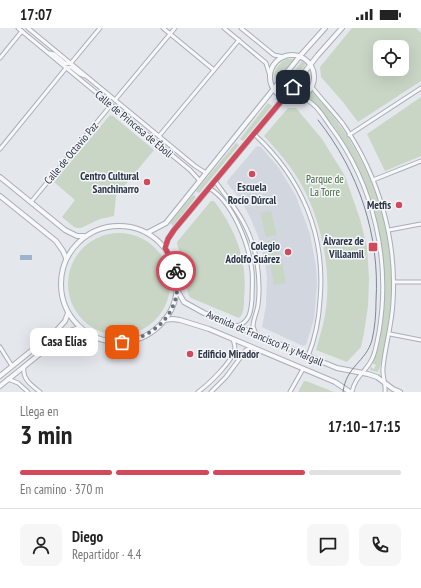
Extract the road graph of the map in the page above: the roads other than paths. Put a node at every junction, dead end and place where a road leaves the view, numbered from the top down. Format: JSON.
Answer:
{"nodes":[{"id":1,"x":18,"y":28,"type":"edge"},
{"id":2,"x":28,"y":28,"type":"edge"},
{"id":3,"x":100,"y":28,"type":"edge"},
{"id":4,"x":163,"y":28,"type":"edge"},
{"id":5,"x":175,"y":28,"type":"edge"},
{"id":6,"x":224,"y":28,"type":"edge"},
{"id":7,"x":241,"y":28,"type":"edge"},
{"id":8,"x":248,"y":28,"type":"edge"},
{"id":9,"x":325,"y":28,"type":"edge"},
{"id":10,"x":342,"y":28,"type":"edge"},
{"id":11,"x":22,"y":32,"type":"junction"},
{"id":12,"x":245,"y":32,"type":"junction"},
{"id":13,"x":170,"y":34,"type":"junction"},
{"id":14,"x":239,"y":40,"type":"junction"},
{"id":15,"x":47,"y":52,"type":"junction"},
{"id":16,"x":300,"y":56,"type":"junction"},
{"id":17,"x":284,"y":57,"type":"junction"},
{"id":18,"x":0,"y":58,"type":"edge"},
{"id":19,"x":71,"y":63,"type":"junction"},
{"id":20,"x":310,"y":65,"type":"junction"},
{"id":21,"x":66,"y":68,"type":"junction"},
{"id":22,"x":214,"y":70,"type":"junction"},
{"id":23,"x":270,"y":76,"type":"junction"},
{"id":24,"x":88,"y":77,"type":"junction"},
{"id":25,"x":312,"y":87,"type":"junction"},
{"id":26,"x":421,"y":88,"type":"edge"},
{"id":27,"x":275,"y":89,"type":"junction"},
{"id":28,"x":300,"y":97,"type":"junction"},
{"id":29,"x":284,"y":98,"type":"junction"},
{"id":30,"x":115,"y":100,"type":"junction"},
{"id":31,"x":111,"y":105,"type":"junction"},
{"id":32,"x":254,"y":134,"type":"junction"},
{"id":33,"x":349,"y":135,"type":"junction"},
{"id":34,"x":159,"y":136,"type":"junction"},
{"id":35,"x":0,"y":149,"type":"edge"},
{"id":36,"x":421,"y":161,"type":"edge"},
{"id":37,"x":206,"y":173,"type":"junction"},
{"id":38,"x":0,"y":177,"type":"edge"},
{"id":39,"x":373,"y":180,"type":"junction"},
{"id":40,"x":200,"y":181,"type":"junction"},
{"id":41,"x":215,"y":181,"type":"junction"},
{"id":42,"x":209,"y":188,"type":"junction"},
{"id":43,"x":0,"y":196,"type":"edge"},
{"id":44,"x":31,"y":202,"type":"junction"},
{"id":45,"x":421,"y":224,"type":"edge"},
{"id":46,"x":389,"y":230,"type":"junction"},
{"id":47,"x":147,"y":233,"type":"junction"},
{"id":48,"x":85,"y":236,"type":"junction"},
{"id":49,"x":165,"y":248,"type":"junction"},
{"id":50,"x":66,"y":258,"type":"junction"},
{"id":51,"x":394,"y":282,"type":"junction"},
{"id":52,"x":421,"y":282,"type":"edge"},
{"id":53,"x":177,"y":290,"type":"junction"},
{"id":54,"x":68,"y":314,"type":"junction"},
{"id":55,"x":164,"y":320,"type":"junction"},
{"id":56,"x":237,"y":326,"type":"junction"},
{"id":57,"x":79,"y":328,"type":"junction"},
{"id":58,"x":390,"y":334,"type":"junction"},
{"id":59,"x":257,"y":335,"type":"junction"},
{"id":60,"x":233,"y":339,"type":"junction"},
{"id":61,"x":421,"y":340,"type":"edge"},
{"id":62,"x":0,"y":347,"type":"edge"},
{"id":63,"x":252,"y":348,"type":"junction"},
{"id":64,"x":308,"y":356,"type":"junction"},
{"id":65,"x":12,"y":366,"type":"junction"},
{"id":66,"x":25,"y":366,"type":"junction"},
{"id":67,"x":303,"y":369,"type":"junction"},
{"id":68,"x":361,"y":373,"type":"junction"},
{"id":69,"x":1,"y":375,"type":"edge"},
{"id":70,"x":8,"y":379,"type":"junction"},
{"id":71,"x":384,"y":382,"type":"junction"},
{"id":72,"x":0,"y":386,"type":"edge"},
{"id":73,"x":28,"y":392,"type":"edge"},
{"id":74,"x":40,"y":392,"type":"edge"},
{"id":75,"x":198,"y":392,"type":"edge"},
{"id":76,"x":211,"y":392,"type":"edge"},
{"id":77,"x":290,"y":392,"type":"edge"},
{"id":78,"x":351,"y":392,"type":"edge"},
{"id":79,"x":385,"y":392,"type":"edge"},
{"id":80,"x":400,"y":392,"type":"edge"}],
"edges":[{"from":1,"to":11,"type":"street","name":"Calle de Princesa de Éboli"},
{"from":2,"to":19,"type":"street","name":"Calle de Princesa de Éboli"},
{"from":3,"to":19,"type":"street"},
{"from":4,"to":13,"type":"street"},
{"from":5,"to":13,"type":"street"},
{"from":6,"to":14,"type":"street"},
{"from":7,"to":12,"type":"street"},
{"from":8,"to":12,"type":"street"},
{"from":9,"to":16,"type":"street"},
{"from":10,"to":20,"type":"street"},
{"from":11,"to":15,"type":"street","name":"Calle de Princesa de Éboli"},
{"from":11,"to":18,"type":"street"},
{"from":12,"to":17,"type":"street"},
{"from":13,"to":22,"type":"street"},
{"from":13,"to":30,"type":"street"},
{"from":14,"to":22,"type":"street"},
{"from":14,"to":23,"type":"street"},
{"from":15,"to":19,"type":"street","name":"Calle de Princesa de Éboli"},
{"from":15,"to":21,"type":"street","name":"Calle de Princesa de Éboli"},
{"from":16,"to":17,"type":"street"},
{"from":16,"to":20,"type":"street"},
{"from":16,"to":27,"type":"street"},
{"from":17,"to":23,"type":"street"},
{"from":19,"to":24,"type":"street","name":"Calle de Princesa de Éboli"},
{"from":20,"to":25,"type":"street"},
{"from":20,"to":29,"type":"street"},
{"from":21,"to":24,"type":"street","name":"Calle de Princesa de Éboli"},
{"from":21,"to":31,"type":"street","name":"Calle de Princesa de Éboli"},
{"from":21,"to":35,"type":"street"},
{"from":22,"to":34,"type":"street"},
{"from":23,"to":27,"type":"street"},
{"from":24,"to":30,"type":"street","name":"Calle de Princesa de Éboli"},
{"from":25,"to":28,"type":"street"},
{"from":25,"to":33,"type":"street"},
{"from":26,"to":33,"type":"street"},
{"from":27,"to":29,"type":"street"},
{"from":27,"to":37,"type":"street"},
{"from":28,"to":29,"type":"street"},
{"from":28,"to":68,"type":"street"},
{"from":29,"to":32,"type":"street"},
{"from":30,"to":34,"type":"street","name":"Calle de Princesa de Éboli"},
{"from":31,"to":40,"type":"street","name":"Calle de Princesa de Éboli"},
{"from":31,"to":44,"type":"street","name":"Calle de Octavio Paz"},
{"from":32,"to":41,"type":"street"},
{"from":32,"to":64,"type":"street"},
{"from":33,"to":39,"type":"street"},
{"from":34,"to":37,"type":"street","name":"Calle de Princesa de Éboli"},
{"from":36,"to":39,"type":"street"},
{"from":37,"to":40,"type":"street"},
{"from":38,"to":44,"type":"street"},
{"from":39,"to":46,"type":"street"},
{"from":40,"to":47,"type":"street"},
{"from":41,"to":42,"type":"street"},
{"from":41,"to":59,"type":"street"},
{"from":42,"to":49,"type":"street"},
{"from":42,"to":56,"type":"street"},
{"from":43,"to":50,"type":"street"},
{"from":44,"to":48,"type":"street"},
{"from":45,"to":46,"type":"street"},
{"from":46,"to":51,"type":"street"},
{"from":47,"to":48,"type":"street"},
{"from":47,"to":49,"type":"street"},
{"from":48,"to":50,"type":"street"},
{"from":49,"to":53,"type":"street"},
{"from":50,"to":54,"type":"street"},
{"from":51,"to":52,"type":"street"},
{"from":51,"to":58,"type":"street"},
{"from":53,"to":55,"type":"street"},
{"from":53,"to":56,"type":"street","name":"Avenida de Francisco Pi y Margall"},
{"from":54,"to":57,"type":"street"},
{"from":54,"to":65,"type":"street"},
{"from":55,"to":57,"type":"street"},
{"from":55,"to":60,"type":"street","name":"Avenida de Francisco Pi y Margall"},
{"from":56,"to":59,"type":"street","name":"Avenida de Francisco Pi y Margall"},
{"from":57,"to":66,"type":"street"},
{"from":58,"to":61,"type":"street"},
{"from":58,"to":71,"type":"street"},
{"from":59,"to":64,"type":"street","name":"Avenida de Francisco Pi y Margall"},
{"from":60,"to":63,"type":"street","name":"Avenida de Francisco Pi y Margall"},
{"from":60,"to":75,"type":"street"},
{"from":62,"to":65,"type":"street"},
{"from":63,"to":67,"type":"street","name":"Avenida de Francisco Pi y Margall"},
{"from":63,"to":76,"type":"street"},
{"from":64,"to":68,"type":"street","name":"Avenida de Francisco Pi y Margall"},
{"from":65,"to":69,"type":"street"},
{"from":66,"to":70,"type":"street"},
{"from":66,"to":74,"type":"street"},
{"from":67,"to":77,"type":"street"},
{"from":67,"to":78,"type":"street","name":"Avenida de Francisco Pi y Margall"},
{"from":68,"to":71,"type":"street","name":"Avenida de Francisco Pi y Margall"},
{"from":68,"to":78,"type":"street","name":"Avenida de Francisco Pi y Margall"},
{"from":70,"to":72,"type":"street"},
{"from":70,"to":73,"type":"street"},
{"from":71,"to":79,"type":"street"},
{"from":71,"to":80,"type":"street","name":"Avenida de Francisco Pi y Margall"}]}
